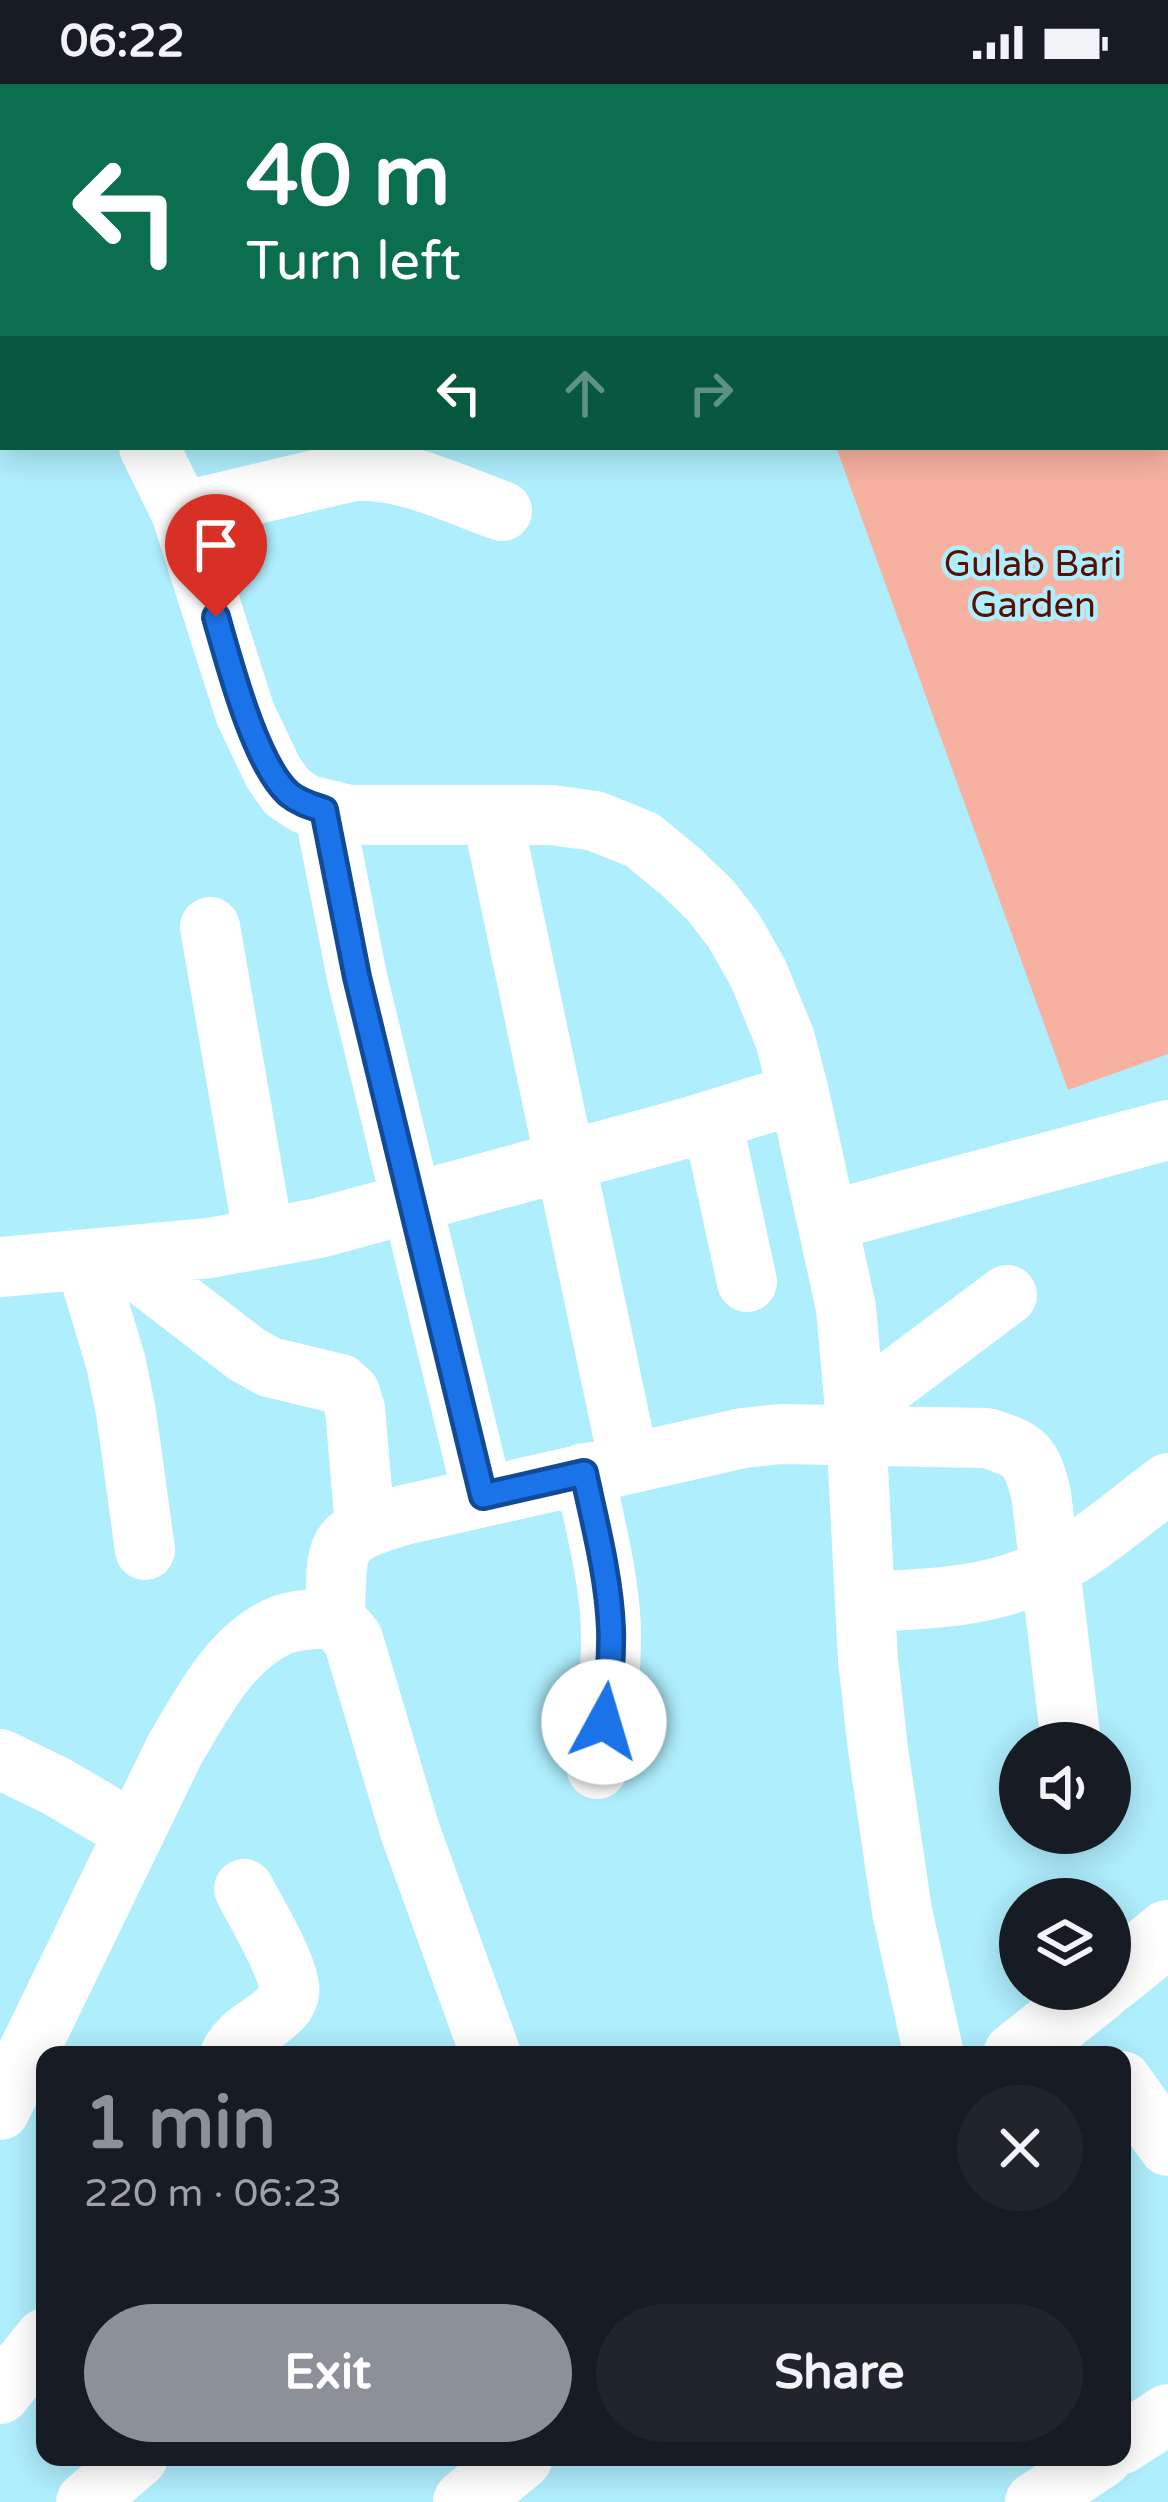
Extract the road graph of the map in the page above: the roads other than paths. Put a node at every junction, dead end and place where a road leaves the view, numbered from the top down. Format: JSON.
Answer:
{"nodes":[{"id":1,"x":150,"y":450,"type":"edge"},
{"id":2,"x":502,"y":511,"type":"dead end"},
{"id":3,"x":181,"y":512,"type":"junction"},
{"id":4,"x":324,"y":810,"type":"junction"},
{"id":5,"x":492,"y":815,"type":"junction"},
{"id":6,"x":210,"y":927,"type":"dead end"},
{"id":7,"x":799,"y":1093,"type":"junction"},
{"id":8,"x":712,"y":1120,"type":"junction"},
{"id":9,"x":1168,"y":1130,"type":"edge"},
{"id":10,"x":566,"y":1161,"type":"junction"},
{"id":11,"x":413,"y":1204,"type":"junction"},
{"id":12,"x":828,"y":1221,"type":"junction"},
{"id":13,"x":264,"y":1238,"type":"junction"},
{"id":14,"x":102,"y":1258,"type":"junction"},
{"id":15,"x":0,"y":1267,"type":"edge"},
{"id":16,"x":747,"y":1282,"type":"dead end"},
{"id":17,"x":1007,"y":1295,"type":"dead end"},
{"id":18,"x":855,"y":1422,"type":"junction"},
{"id":19,"x":607,"y":1468,"type":"junction"},
{"id":20,"x":1168,"y":1484,"type":"edge"},
{"id":21,"x":483,"y":1496,"type":"junction"},
{"id":22,"x":365,"y":1526,"type":"junction"},
{"id":23,"x":146,"y":1550,"type":"dead end"},
{"id":24,"x":1048,"y":1569,"type":"junction"},
{"id":25,"x":865,"y":1601,"type":"junction"},
{"id":26,"x":335,"y":1618,"type":"junction"},
{"id":27,"x":1068,"y":1722,"type":"edge"},
{"id":28,"x":0,"y":1759,"type":"edge"},
{"id":29,"x":597,"y":1769,"type":"dead end"},
{"id":30,"x":134,"y":1832,"type":"junction"},
{"id":31,"x":244,"y":1888,"type":"dead end"},
{"id":32,"x":1168,"y":1933,"type":"edge"},
{"id":33,"x":1131,"y":1972,"type":"edge"},
{"id":34,"x":1094,"y":2010,"type":"edge"},
{"id":35,"x":234,"y":2046,"type":"edge"},
{"id":36,"x":488,"y":2046,"type":"edge"},
{"id":37,"x":932,"y":2046,"type":"edge"},
{"id":38,"x":1032,"y":2046,"type":"edge"},
{"id":39,"x":1131,"y":2094,"type":"edge"},
{"id":40,"x":0,"y":2110,"type":"edge"},
{"id":41,"x":1168,"y":2146,"type":"edge"},
{"id":42,"x":36,"y":2349,"type":"edge"},
{"id":43,"x":0,"y":2394,"type":"edge"},
{"id":44,"x":1168,"y":2414,"type":"edge"},
{"id":45,"x":1131,"y":2438,"type":"edge"},
{"id":46,"x":128,"y":2466,"type":"edge"},
{"id":47,"x":509,"y":2466,"type":"edge"},
{"id":48,"x":1089,"y":2466,"type":"edge"},
{"id":49,"x":86,"y":2502,"type":"edge"},
{"id":50,"x":466,"y":2502,"type":"edge"},
{"id":51,"x":1035,"y":2502,"type":"edge"}],
"edges":[{"from":1,"to":3,"type":"street"},
{"from":2,"to":3,"type":"street"},
{"from":3,"to":4,"type":"street"},
{"from":4,"to":5,"type":"street"},
{"from":4,"to":11,"type":"street"},
{"from":5,"to":7,"type":"street"},
{"from":5,"to":10,"type":"street"},
{"from":6,"to":13,"type":"street"},
{"from":7,"to":8,"type":"street"},
{"from":7,"to":12,"type":"street"},
{"from":8,"to":10,"type":"street"},
{"from":8,"to":16,"type":"street"},
{"from":9,"to":12,"type":"street"},
{"from":10,"to":11,"type":"street"},
{"from":10,"to":19,"type":"street"},
{"from":11,"to":13,"type":"street"},
{"from":11,"to":21,"type":"street"},
{"from":12,"to":18,"type":"street"},
{"from":13,"to":14,"type":"street"},
{"from":14,"to":15,"type":"street"},
{"from":14,"to":22,"type":"street"},
{"from":14,"to":23,"type":"street"},
{"from":17,"to":18,"type":"street"},
{"from":18,"to":19,"type":"street"},
{"from":18,"to":24,"type":"street"},
{"from":18,"to":25,"type":"street"},
{"from":19,"to":21,"type":"street"},
{"from":19,"to":29,"type":"street"},
{"from":20,"to":24,"type":"street"},
{"from":21,"to":22,"type":"street"},
{"from":22,"to":26,"type":"street"},
{"from":24,"to":25,"type":"street"},
{"from":24,"to":27,"type":"street"},
{"from":25,"to":37,"type":"street"},
{"from":26,"to":30,"type":"street"},
{"from":26,"to":36,"type":"street"},
{"from":28,"to":30,"type":"street"},
{"from":30,"to":40,"type":"street"},
{"from":31,"to":35,"type":"street"},
{"from":32,"to":33,"type":"main road"},
{"from":34,"to":38,"type":"main road"},
{"from":39,"to":41,"type":"street"},
{"from":42,"to":43,"type":"street"},
{"from":44,"to":45,"type":"street"},
{"from":46,"to":49,"type":"street"},
{"from":47,"to":50,"type":"main road"},
{"from":48,"to":51,"type":"street"}]}
